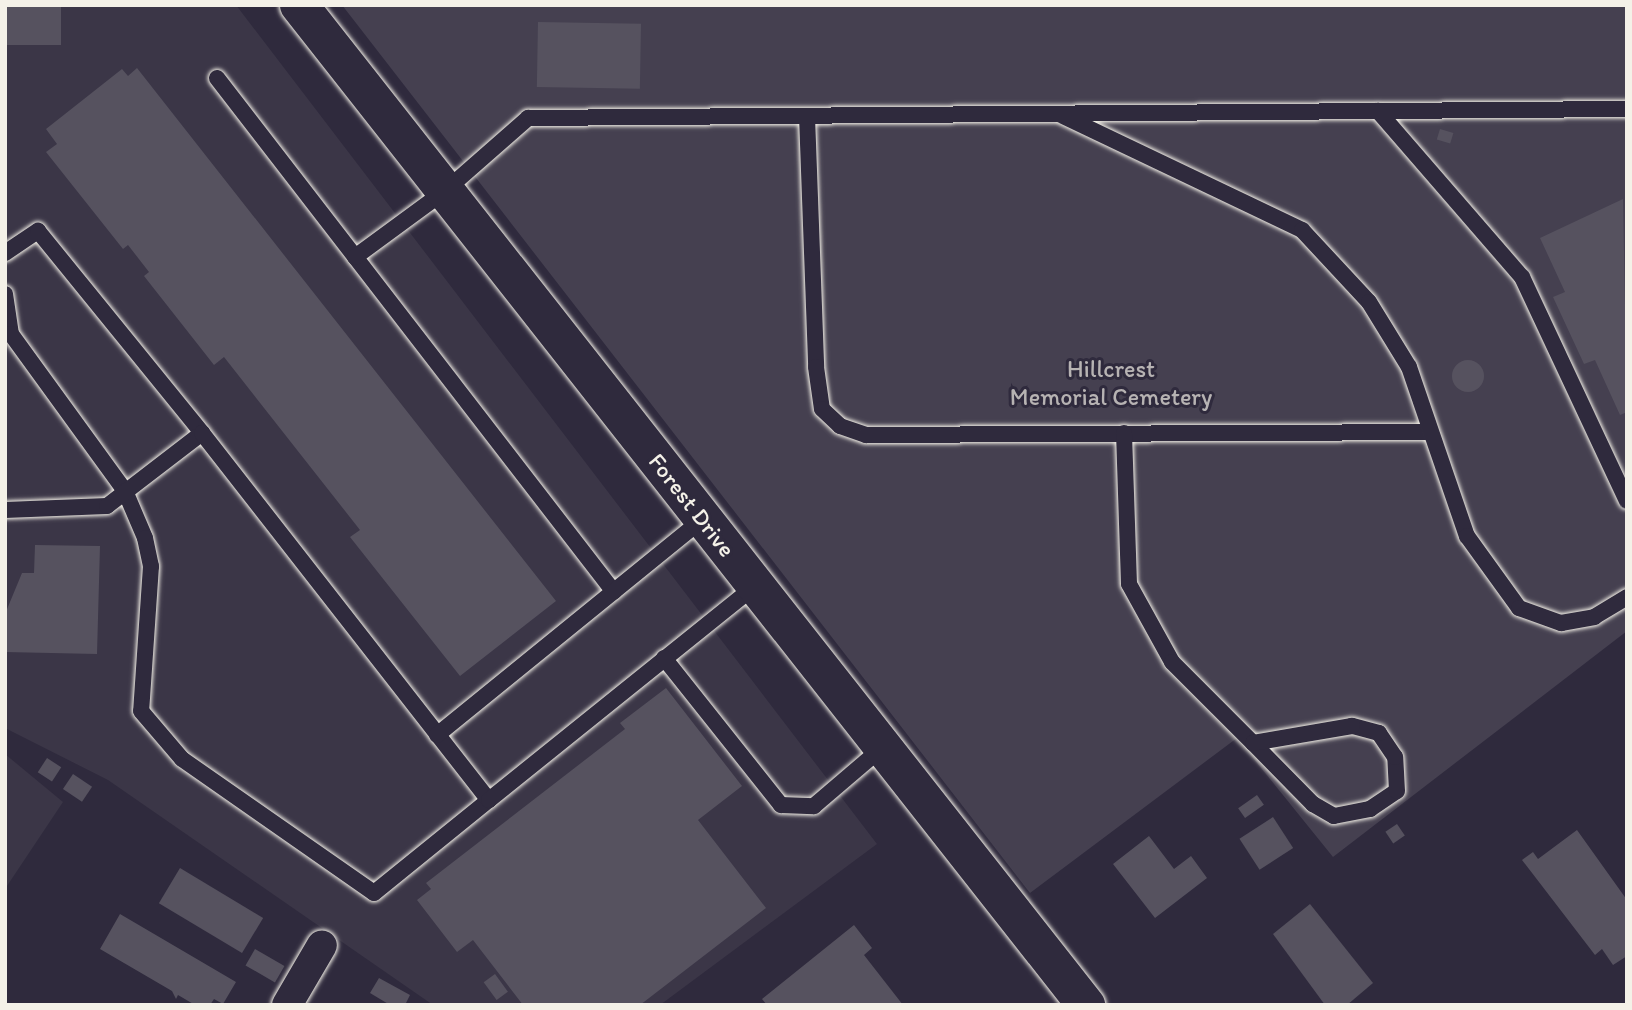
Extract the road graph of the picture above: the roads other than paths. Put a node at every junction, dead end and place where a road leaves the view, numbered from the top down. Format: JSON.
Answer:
{"nodes":[{"id":1,"x":299,"y":5,"type":"edge"},
{"id":2,"x":217,"y":78,"type":"dead end"},
{"id":3,"x":1627,"y":109,"type":"edge"},
{"id":4,"x":1378,"y":111,"type":"junction"},
{"id":5,"x":1057,"y":114,"type":"junction"},
{"id":6,"x":807,"y":116,"type":"junction"},
{"id":7,"x":445,"y":191,"type":"junction"},
{"id":8,"x":5,"y":253,"type":"edge"},
{"id":9,"x":355,"y":257,"type":"junction"},
{"id":10,"x":5,"y":294,"type":"edge"},
{"id":11,"x":1430,"y":432,"type":"junction"},
{"id":12,"x":202,"y":433,"type":"junction"},
{"id":13,"x":1124,"y":433,"type":"junction"},
{"id":14,"x":125,"y":491,"type":"junction"},
{"id":15,"x":1627,"y":501,"type":"edge"},
{"id":16,"x":5,"y":510,"type":"edge"},
{"id":17,"x":704,"y":519,"type":"junction"},
{"id":18,"x":756,"y":585,"type":"junction"},
{"id":19,"x":614,"y":592,"type":"junction"},
{"id":20,"x":1627,"y":597,"type":"edge"},
{"id":21,"x":664,"y":658,"type":"junction"},
{"id":22,"x":437,"y":735,"type":"junction"},
{"id":23,"x":1252,"y":743,"type":"junction"},
{"id":24,"x":883,"y":747,"type":"junction"},
{"id":25,"x":489,"y":800,"type":"junction"},
{"id":26,"x":323,"y":945,"type":"dead end"},
{"id":27,"x":287,"y":1005,"type":"edge"},
{"id":28,"x":1086,"y":1005,"type":"edge"}],
"edges":[{"from":1,"to":7,"type":"street","name":"Forest Drive"},
{"from":2,"to":9,"type":"lane"},
{"from":3,"to":4,"type":"lane"},
{"from":4,"to":5,"type":"lane"},
{"from":4,"to":15,"type":"lane"},
{"from":5,"to":6,"type":"lane"},
{"from":5,"to":11,"type":"lane"},
{"from":6,"to":7,"type":"lane"},
{"from":6,"to":13,"type":"lane"},
{"from":7,"to":9,"type":"lane"},
{"from":7,"to":17,"type":"street","name":"Forest Drive"},
{"from":8,"to":12,"type":"lane"},
{"from":9,"to":19,"type":"lane"},
{"from":10,"to":14,"type":"lane"},
{"from":11,"to":13,"type":"lane"},
{"from":11,"to":20,"type":"lane"},
{"from":12,"to":14,"type":"lane"},
{"from":12,"to":22,"type":"lane"},
{"from":13,"to":23,"type":"lane"},
{"from":14,"to":16,"type":"lane"},
{"from":14,"to":25,"type":"lane"},
{"from":17,"to":18,"type":"street","name":"Forest Drive"},
{"from":17,"to":19,"type":"lane"},
{"from":18,"to":21,"type":"lane"},
{"from":18,"to":24,"type":"street","name":"Forest Drive"},
{"from":19,"to":22,"type":"lane"},
{"from":21,"to":24,"type":"lane"},
{"from":21,"to":25,"type":"lane"},
{"from":22,"to":25,"type":"lane"},
{"from":23,"to":23,"type":"lane"},
{"from":24,"to":28,"type":"street","name":"Forest Drive"},
{"from":26,"to":27,"type":"street"}]}
